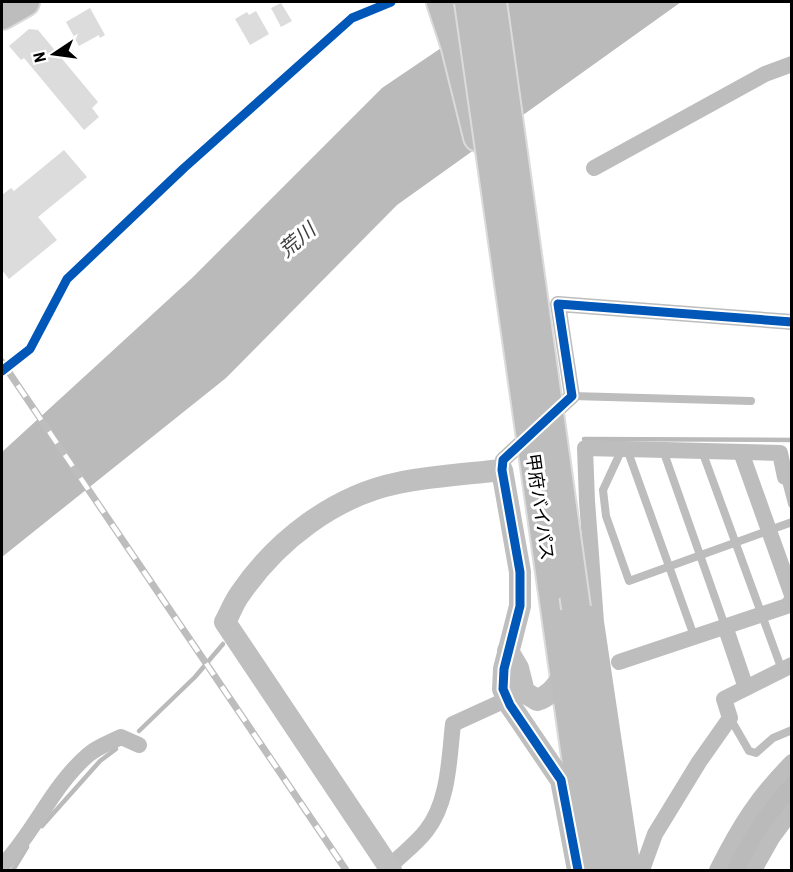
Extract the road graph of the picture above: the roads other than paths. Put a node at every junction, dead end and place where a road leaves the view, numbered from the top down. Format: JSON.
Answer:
{"nodes":[{"id":1,"x":441,"y":2,"type":"edge"},
{"id":2,"x":468,"y":2,"type":"edge"},
{"id":3,"x":492,"y":2,"type":"edge"},
{"id":4,"x":792,"y":64,"type":"edge"},
{"id":5,"x":594,"y":168,"type":"dead end"},
{"id":6,"x":503,"y":241,"type":"junction"},
{"id":7,"x":792,"y":322,"type":"edge"},
{"id":8,"x":572,"y":396,"type":"junction"},
{"id":9,"x":751,"y":400,"type":"dead end"},
{"id":10,"x":624,"y":449,"type":"junction"},
{"id":11,"x":663,"y":450,"type":"junction"},
{"id":12,"x":702,"y":451,"type":"junction"},
{"id":13,"x":741,"y":452,"type":"junction"},
{"id":14,"x":502,"y":470,"type":"junction"},
{"id":15,"x":788,"y":476,"type":"edge"},
{"id":16,"x":792,"y":504,"type":"edge"},
{"id":17,"x":792,"y":522,"type":"edge"},
{"id":18,"x":769,"y":529,"type":"junction"},
{"id":19,"x":734,"y":542,"type":"junction"},
{"id":20,"x":701,"y":554,"type":"junction"},
{"id":21,"x":669,"y":566,"type":"junction"},
{"id":22,"x":792,"y":595,"type":"edge"},
{"id":23,"x":792,"y":600,"type":"edge"},
{"id":24,"x":761,"y":614,"type":"junction"},
{"id":25,"x":725,"y":626,"type":"junction"},
{"id":26,"x":694,"y":636,"type":"junction"},
{"id":27,"x":508,"y":651,"type":"junction"},
{"id":28,"x":619,"y":662,"type":"dead end"},
{"id":29,"x":787,"y":668,"type":"edge"},
{"id":30,"x":564,"y":676,"type":"junction"},
{"id":31,"x":746,"y":688,"type":"junction"},
{"id":32,"x":499,"y":703,"type":"dead end"},
{"id":33,"x":730,"y":718,"type":"junction"},
{"id":34,"x":792,"y":730,"type":"edge"},
{"id":35,"x":139,"y":745,"type":"dead end"},
{"id":36,"x":792,"y":762,"type":"edge"},
{"id":37,"x":792,"y":811,"type":"edge"},
{"id":38,"x":2,"y":866,"type":"edge"},
{"id":39,"x":390,"y":869,"type":"edge"},
{"id":40,"x":578,"y":870,"type":"edge"},
{"id":41,"x":592,"y":870,"type":"edge"},
{"id":42,"x":613,"y":870,"type":"edge"},
{"id":43,"x":633,"y":870,"type":"edge"},
{"id":44,"x":642,"y":870,"type":"edge"},
{"id":45,"x":717,"y":870,"type":"edge"},
{"id":46,"x":754,"y":870,"type":"edge"}],
"edges":[{"from":1,"to":6,"type":"highway","bridge":true},
{"from":2,"to":6,"type":"highway","name":"甲府バイパス","bridge":true},
{"from":3,"to":42,"type":"highway","name":"甲府バイパス","bridge":true},
{"from":4,"to":5,"type":"street"},
{"from":6,"to":30,"type":"highway","name":"甲府バイパス","bridge":true},
{"from":7,"to":8,"type":"street"},
{"from":8,"to":9,"type":"lane"},
{"from":8,"to":14,"type":"street"},
{"from":10,"to":11,"type":"street"},
{"from":10,"to":21,"type":"lane"},
{"from":10,"to":21,"type":"lane"},
{"from":10,"to":43,"type":"street"},
{"from":11,"to":12,"type":"street"},
{"from":11,"to":20,"type":"lane"},
{"from":12,"to":13,"type":"street"},
{"from":12,"to":19,"type":"lane"},
{"from":13,"to":15,"type":"street"},
{"from":13,"to":18,"type":"street"},
{"from":14,"to":27,"type":"street"},
{"from":14,"to":39,"type":"street"},
{"from":15,"to":16,"type":"lane"},
{"from":17,"to":18,"type":"lane"},
{"from":18,"to":19,"type":"lane"},
{"from":18,"to":22,"type":"street"},
{"from":19,"to":20,"type":"lane"},
{"from":19,"to":24,"type":"lane"},
{"from":20,"to":21,"type":"lane"},
{"from":20,"to":25,"type":"lane"},
{"from":21,"to":26,"type":"lane"},
{"from":23,"to":24,"type":"street"},
{"from":24,"to":25,"type":"street"},
{"from":24,"to":29,"type":"lane"},
{"from":25,"to":26,"type":"street"},
{"from":25,"to":31,"type":"street"},
{"from":26,"to":28,"type":"street"},
{"from":27,"to":30,"type":"street"},
{"from":27,"to":40,"type":"street"},
{"from":29,"to":31,"type":"street"},
{"from":30,"to":41,"type":"highway","name":"甲府バイパス"},
{"from":31,"to":33,"type":"street"},
{"from":32,"to":39,"type":"street"},
{"from":33,"to":34,"type":"lane"},
{"from":33,"to":44,"type":"street"},
{"from":35,"to":38,"type":"street"},
{"from":36,"to":45,"type":"street"},
{"from":37,"to":46,"type":"street"}]}
